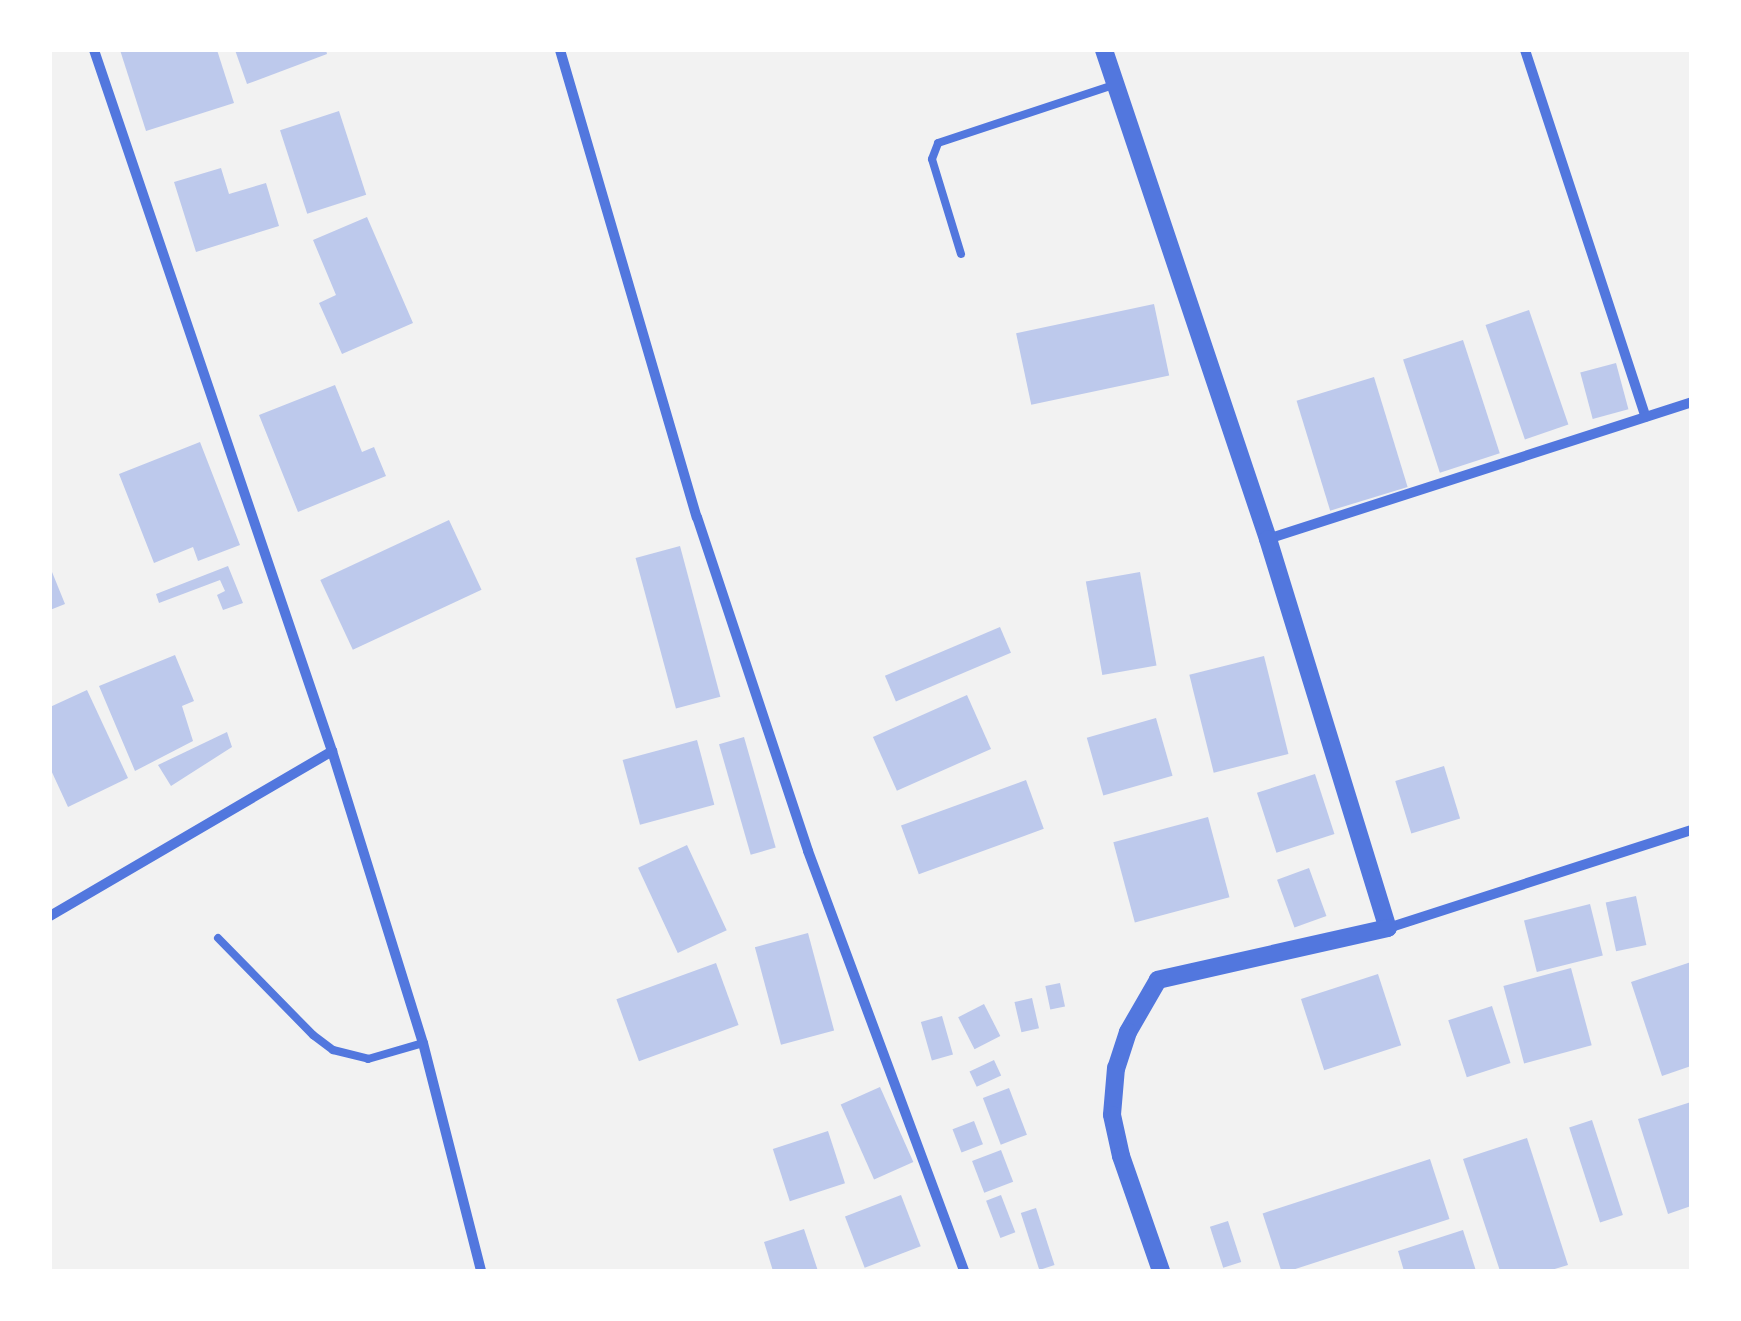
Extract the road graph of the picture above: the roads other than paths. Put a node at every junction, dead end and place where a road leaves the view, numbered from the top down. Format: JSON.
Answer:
{"nodes":[{"id":1,"x":94,"y":50,"type":"edge"},
{"id":2,"x":560,"y":50,"type":"edge"},
{"id":3,"x":1104,"y":50,"type":"edge"},
{"id":4,"x":1525,"y":50,"type":"edge"},
{"id":5,"x":1116,"y":84,"type":"junction"},
{"id":6,"x":961,"y":254,"type":"dead end"},
{"id":7,"x":1691,"y":402,"type":"edge"},
{"id":8,"x":1646,"y":416,"type":"junction"},
{"id":9,"x":1268,"y":539,"type":"junction"},
{"id":10,"x":332,"y":750,"type":"junction"},
{"id":11,"x":1691,"y":830,"type":"edge"},
{"id":12,"x":50,"y":916,"type":"edge"},
{"id":13,"x":1388,"y":928,"type":"junction"},
{"id":14,"x":218,"y":938,"type":"dead end"},
{"id":15,"x":423,"y":1043,"type":"junction"},
{"id":16,"x":481,"y":1271,"type":"edge"},
{"id":17,"x":964,"y":1271,"type":"edge"},
{"id":18,"x":1162,"y":1271,"type":"edge"}],
"edges":[{"from":1,"to":10,"type":"street"},
{"from":2,"to":17,"type":"street"},
{"from":3,"to":5,"type":"street"},
{"from":4,"to":8,"type":"street"},
{"from":5,"to":6,"type":"lane"},
{"from":5,"to":9,"type":"street"},
{"from":7,"to":8,"type":"street"},
{"from":8,"to":9,"type":"street"},
{"from":9,"to":13,"type":"street"},
{"from":10,"to":12,"type":"street"},
{"from":10,"to":15,"type":"street"},
{"from":11,"to":13,"type":"street"},
{"from":13,"to":18,"type":"street"},
{"from":14,"to":15,"type":"lane"},
{"from":15,"to":16,"type":"street"}]}
